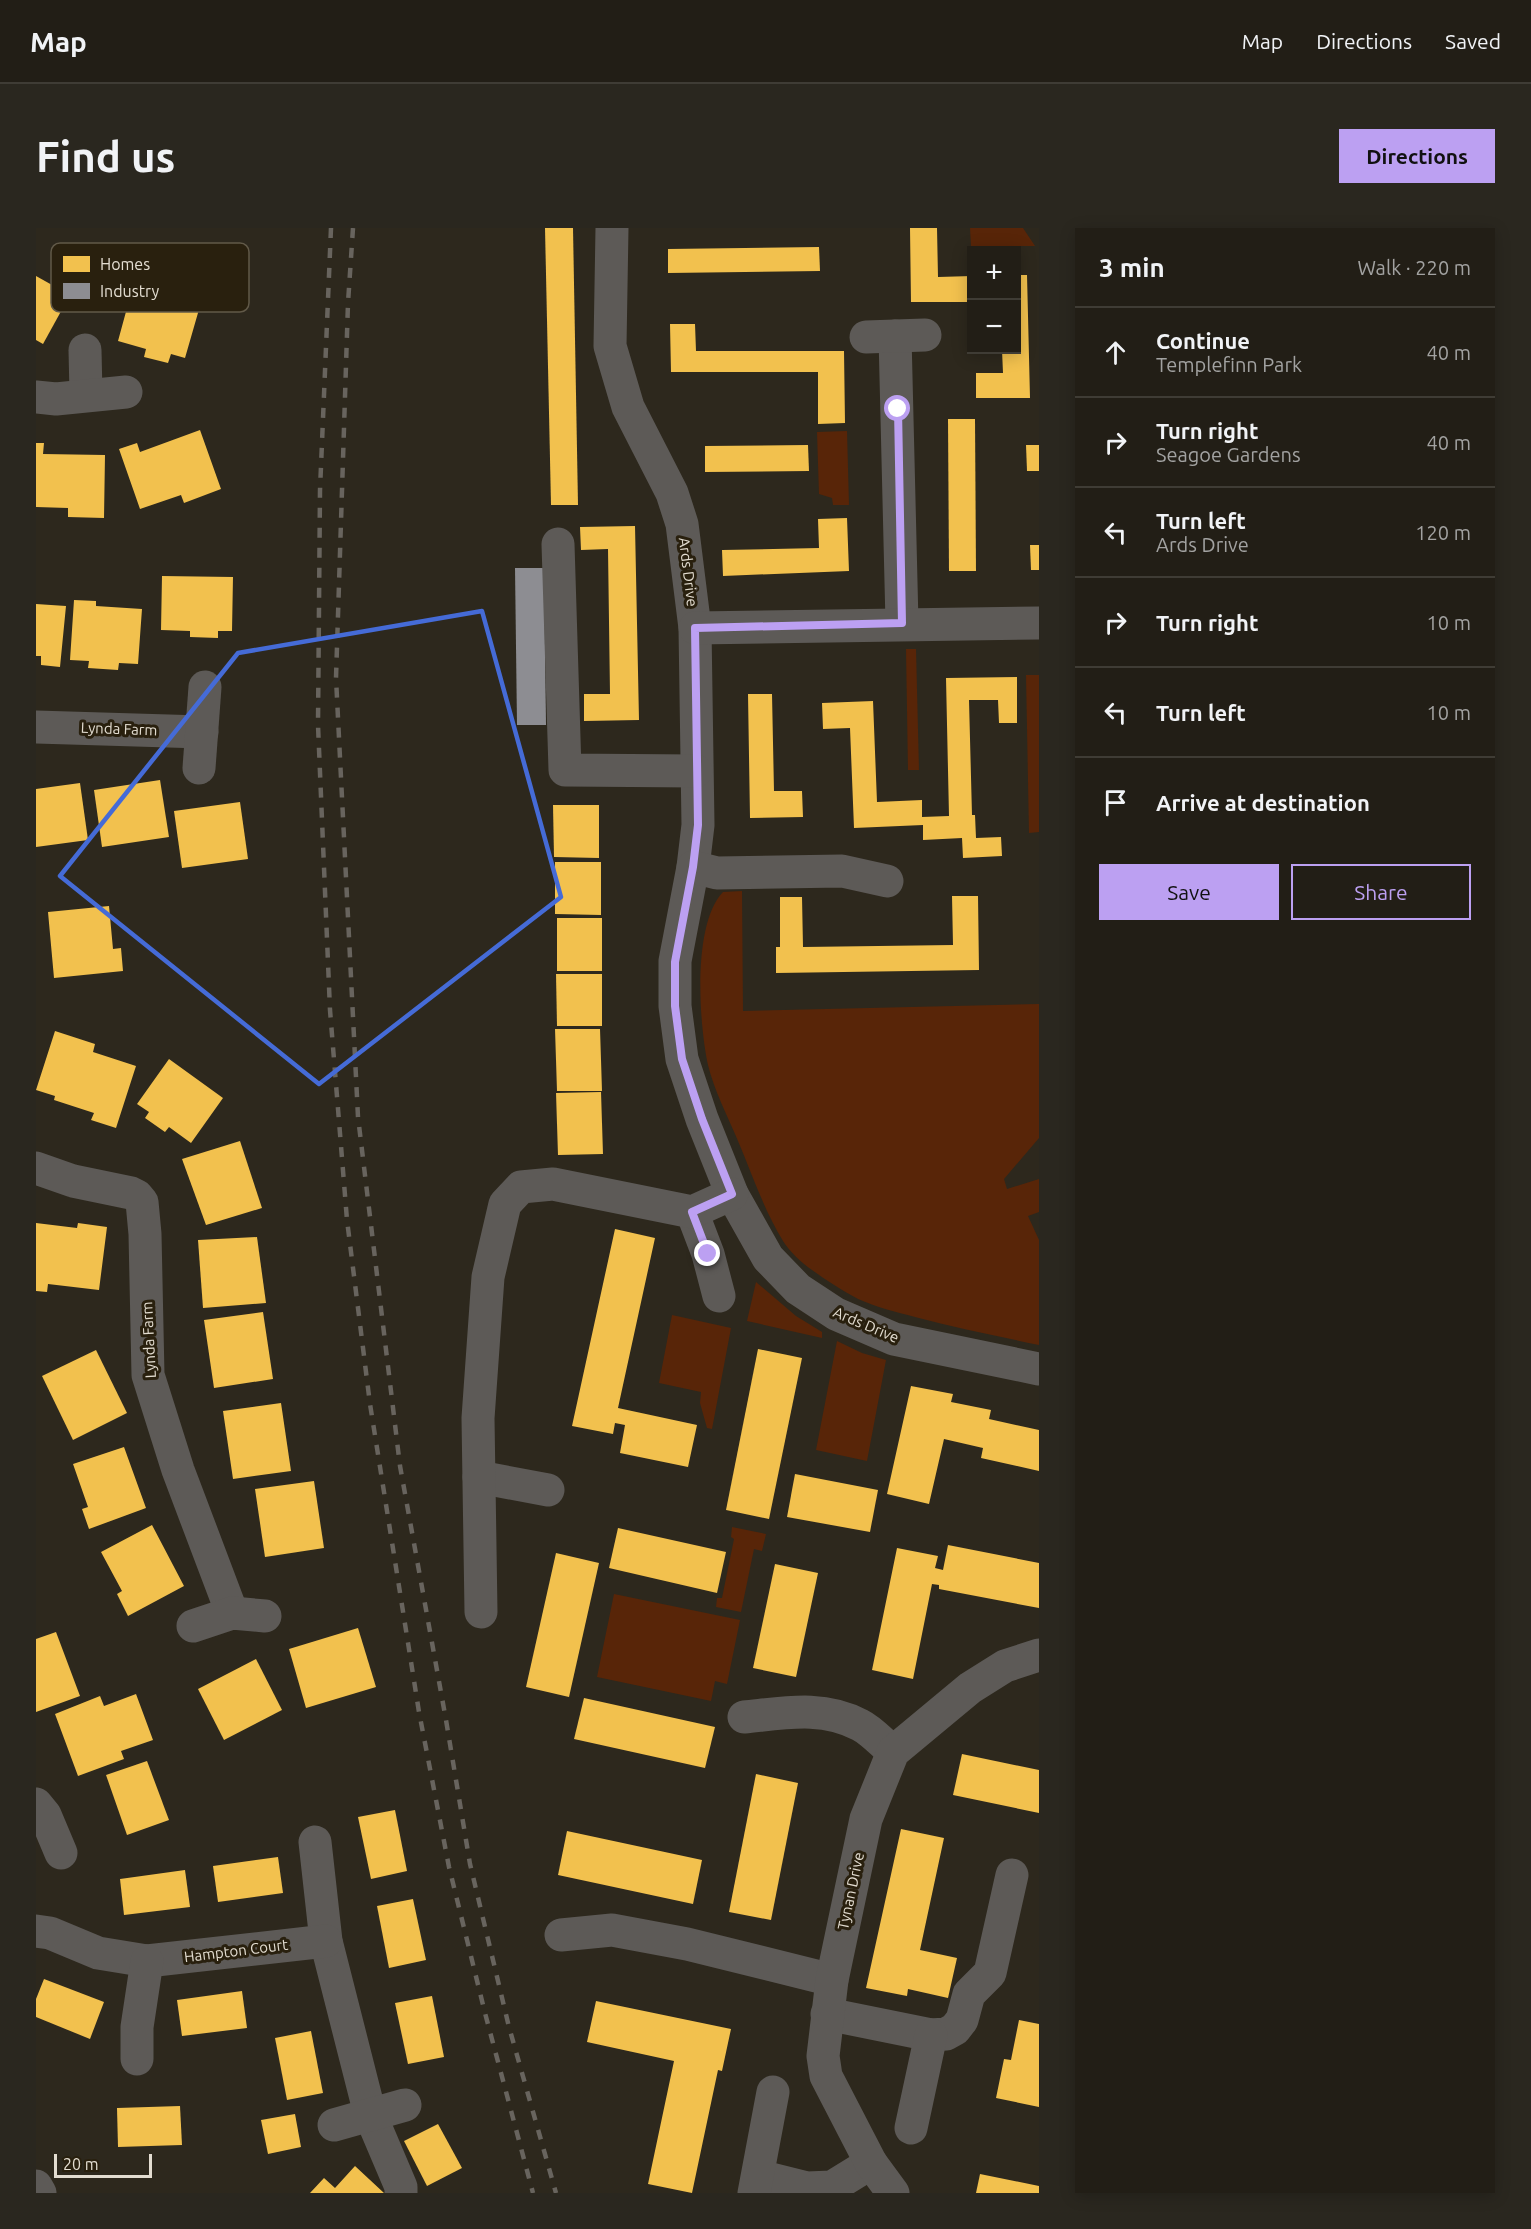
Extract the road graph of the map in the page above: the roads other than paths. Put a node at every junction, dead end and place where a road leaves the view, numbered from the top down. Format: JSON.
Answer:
{"nodes":[{"id":1,"x":612,"y":228,"type":"edge"},
{"id":2,"x":895,"y":336,"type":"dead end"},
{"id":3,"x":85,"y":350,"type":"dead end"},
{"id":4,"x":126,"y":392,"type":"dead end"},
{"id":5,"x":86,"y":394,"type":"junction"},
{"id":6,"x":36,"y":397,"type":"edge"},
{"id":7,"x":558,"y":544,"type":"dead end"},
{"id":8,"x":902,"y":623,"type":"junction"},
{"id":9,"x":1039,"y":623,"type":"edge"},
{"id":10,"x":695,"y":628,"type":"junction"},
{"id":11,"x":205,"y":687,"type":"dead end"},
{"id":12,"x":36,"y":726,"type":"edge"},
{"id":13,"x":202,"y":732,"type":"junction"},
{"id":14,"x":200,"y":768,"type":"dead end"},
{"id":15,"x":696,"y":771,"type":"junction"},
{"id":16,"x":693,"y":867,"type":"junction"},
{"id":17,"x":887,"y":881,"type":"dead end"},
{"id":18,"x":36,"y":1168,"type":"edge"},
{"id":19,"x":732,"y":1194,"type":"junction"},
{"id":20,"x":692,"y":1212,"type":"junction"},
{"id":21,"x":719,"y":1296,"type":"dead end"},
{"id":22,"x":1039,"y":1369,"type":"edge"},
{"id":23,"x":479,"y":1476,"type":"junction"},
{"id":24,"x":548,"y":1490,"type":"dead end"},
{"id":25,"x":481,"y":1612,"type":"dead end"},
{"id":26,"x":232,"y":1613,"type":"junction"},
{"id":27,"x":266,"y":1616,"type":"dead end"},
{"id":28,"x":193,"y":1626,"type":"dead end"},
{"id":29,"x":1039,"y":1655,"type":"edge"},
{"id":30,"x":744,"y":1717,"type":"dead end"},
{"id":31,"x":893,"y":1752,"type":"junction"},
{"id":32,"x":36,"y":1804,"type":"edge"},
{"id":33,"x":315,"y":1842,"type":"dead end"},
{"id":34,"x":61,"y":1853,"type":"dead end"},
{"id":35,"x":1012,"y":1875,"type":"dead end"},
{"id":36,"x":36,"y":1931,"type":"edge"},
{"id":37,"x":561,"y":1935,"type":"dead end"},
{"id":38,"x":326,"y":1941,"type":"junction"},
{"id":39,"x":147,"y":1961,"type":"junction"},
{"id":40,"x":832,"y":1980,"type":"junction"},
{"id":41,"x":827,"y":2014,"type":"junction"},
{"id":42,"x":931,"y":2035,"type":"junction"},
{"id":43,"x":137,"y":2060,"type":"dead end"},
{"id":44,"x":773,"y":2092,"type":"dead end"},
{"id":45,"x":405,"y":2104,"type":"dead end"},
{"id":46,"x":370,"y":2114,"type":"junction"},
{"id":47,"x":334,"y":2125,"type":"dead end"},
{"id":48,"x":911,"y":2128,"type":"dead end"},
{"id":49,"x":871,"y":2163,"type":"junction"},
{"id":50,"x":756,"y":2184,"type":"edge"},
{"id":51,"x":36,"y":2186,"type":"edge"},
{"id":52,"x":40,"y":2193,"type":"edge"},
{"id":53,"x":400,"y":2193,"type":"edge"},
{"id":54,"x":893,"y":2193,"type":"edge"}],
"edges":[{"from":1,"to":10,"type":"street","name":"Ards Drive"},
{"from":2,"to":8,"type":"street"},
{"from":3,"to":5,"type":"street"},
{"from":4,"to":5,"type":"street"},
{"from":5,"to":6,"type":"street"},
{"from":7,"to":15,"type":"street"},
{"from":8,"to":9,"type":"street"},
{"from":8,"to":10,"type":"street"},
{"from":10,"to":15,"type":"street","name":"Ards Drive"},
{"from":11,"to":13,"type":"street"},
{"from":12,"to":13,"type":"street","name":"Lynda Farm"},
{"from":13,"to":14,"type":"street"},
{"from":15,"to":16,"type":"street","name":"Ards Drive"},
{"from":16,"to":17,"type":"street"},
{"from":16,"to":19,"type":"street","name":"Ards Drive"},
{"from":18,"to":26,"type":"street","name":"Lynda Farm"},
{"from":19,"to":20,"type":"street"},
{"from":19,"to":22,"type":"street","name":"Ards Drive"},
{"from":20,"to":21,"type":"street"},
{"from":20,"to":23,"type":"street"},
{"from":23,"to":24,"type":"street"},
{"from":23,"to":25,"type":"street"},
{"from":26,"to":27,"type":"street"},
{"from":26,"to":28,"type":"street"},
{"from":29,"to":31,"type":"street","name":"Tynan Drive"},
{"from":30,"to":31,"type":"street"},
{"from":31,"to":40,"type":"street","name":"Tynan Drive"},
{"from":32,"to":34,"type":"street"},
{"from":33,"to":38,"type":"street"},
{"from":35,"to":42,"type":"street"},
{"from":36,"to":39,"type":"street","name":"Hampton Court"},
{"from":37,"to":40,"type":"street"},
{"from":38,"to":39,"type":"street","name":"Hampton Court"},
{"from":38,"to":46,"type":"street"},
{"from":39,"to":43,"type":"street"},
{"from":40,"to":41,"type":"street","name":"Tynan Drive"},
{"from":41,"to":42,"type":"street"},
{"from":41,"to":49,"type":"street","name":"Tynan Drive"},
{"from":42,"to":48,"type":"street"},
{"from":44,"to":50,"type":"street"},
{"from":45,"to":46,"type":"street"},
{"from":46,"to":47,"type":"street"},
{"from":46,"to":53,"type":"street"},
{"from":49,"to":50,"type":"street"},
{"from":49,"to":54,"type":"street","name":"Tynan Drive"},
{"from":51,"to":52,"type":"street"}]}
